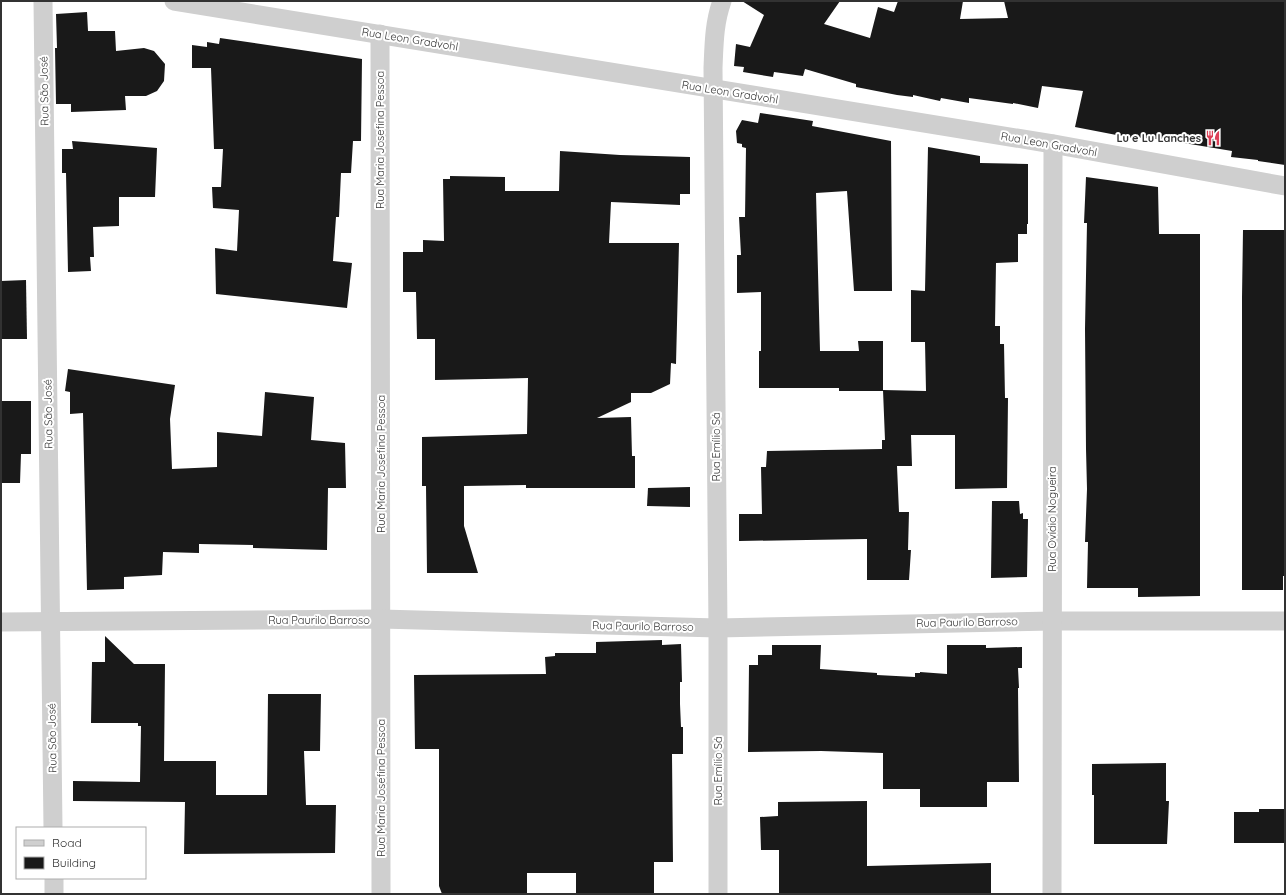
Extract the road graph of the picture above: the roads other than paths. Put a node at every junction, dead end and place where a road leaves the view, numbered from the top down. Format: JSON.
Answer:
{"nodes":[{"id":1,"x":43,"y":1,"type":"edge"},
{"id":2,"x":174,"y":1,"type":"edge"},
{"id":3,"x":722,"y":1,"type":"edge"},
{"id":4,"x":225,"y":5,"type":"edge"},
{"id":5,"x":380,"y":34,"type":"junction"},
{"id":6,"x":714,"y":89,"type":"junction"},
{"id":7,"x":1053,"y":144,"type":"junction"},
{"id":8,"x":1285,"y":186,"type":"edge"},
{"id":9,"x":381,"y":619,"type":"junction"},
{"id":10,"x":1052,"y":621,"type":"junction"},
{"id":11,"x":1,"y":622,"type":"edge"},
{"id":12,"x":50,"y":622,"type":"junction"},
{"id":13,"x":1285,"y":622,"type":"edge"},
{"id":14,"x":718,"y":628,"type":"junction"},
{"id":15,"x":53,"y":827,"type":"edge"},
{"id":16,"x":54,"y":879,"type":"edge"},
{"id":17,"x":54,"y":894,"type":"edge"},
{"id":18,"x":381,"y":894,"type":"edge"},
{"id":19,"x":718,"y":894,"type":"edge"},
{"id":20,"x":1052,"y":894,"type":"edge"}],
"edges":[{"from":1,"to":12,"type":"street","name":"Rua São José"},
{"from":2,"to":4,"type":"street","name":"Rua Leon Gradvohl"},
{"from":3,"to":6,"type":"street","name":"Rua Emílio Sá"},
{"from":4,"to":5,"type":"street","name":"Rua Leon Gradvohl"},
{"from":5,"to":6,"type":"street","name":"Rua Leon Gradvohl"},
{"from":5,"to":9,"type":"street","name":"Rua Maria Josefina Pessoa"},
{"from":6,"to":7,"type":"street","name":"Rua Leon Gradvohl"},
{"from":6,"to":14,"type":"street","name":"Rua Emílio Sá"},
{"from":7,"to":8,"type":"street","name":"Rua Leon Gradvohl"},
{"from":7,"to":10,"type":"street","name":"Rua Ovídio Nogueira"},
{"from":9,"to":12,"type":"street","name":"Rua Paurilo Barroso"},
{"from":9,"to":14,"type":"street","name":"Rua Paurilo Barroso"},
{"from":9,"to":18,"type":"street","name":"Rua Maria Josefina Pessoa"},
{"from":10,"to":13,"type":"street","name":"Rua Paurilo Barroso"},
{"from":10,"to":14,"type":"street","name":"Rua Paurilo Barroso"},
{"from":10,"to":20,"type":"street","name":"Rua Ovídio Nogueira"},
{"from":11,"to":12,"type":"street","name":"Rua Paurilo Barroso"},
{"from":12,"to":15,"type":"street","name":"Rua São José"},
{"from":14,"to":19,"type":"street","name":"Rua Emílio Sá"},
{"from":16,"to":17,"type":"street"}]}
